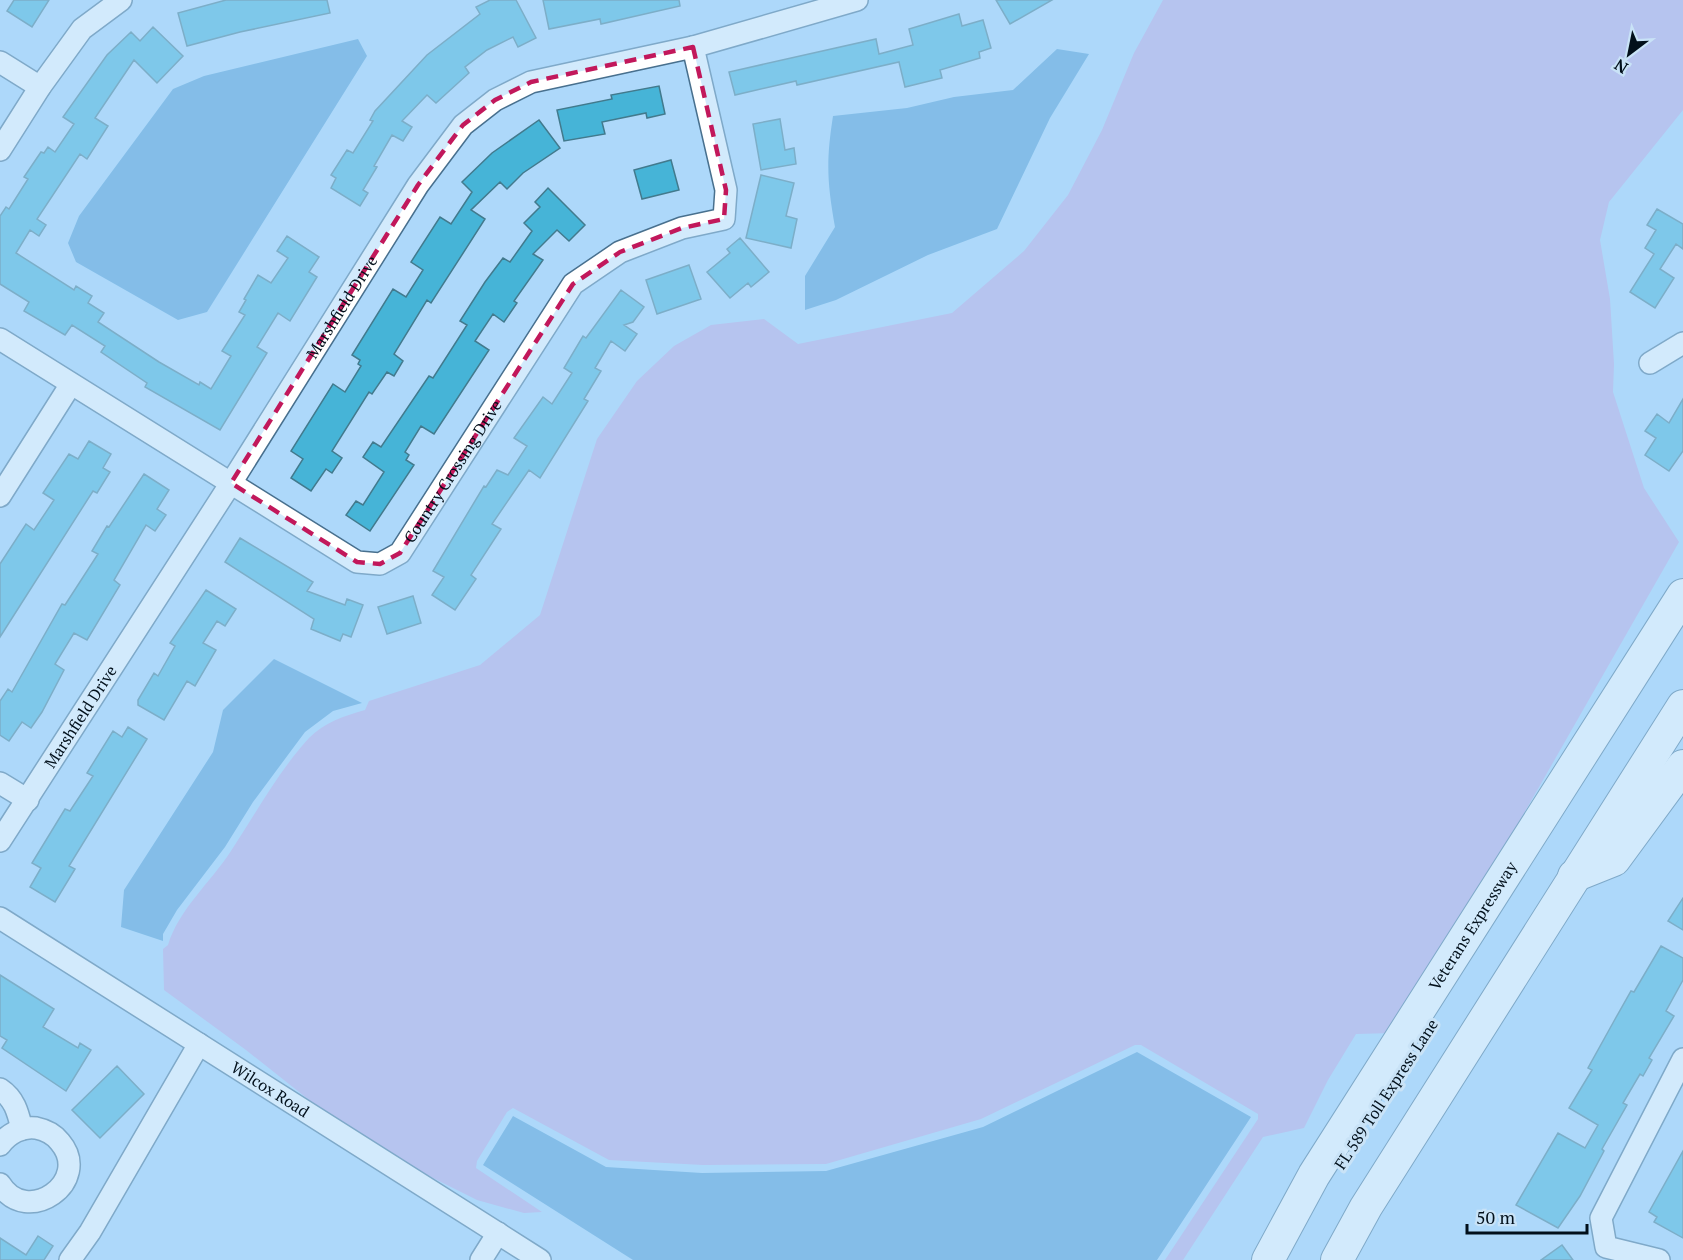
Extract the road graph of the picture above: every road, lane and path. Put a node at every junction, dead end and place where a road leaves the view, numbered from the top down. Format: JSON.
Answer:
{"nodes":[{"id":1,"x":121,"y":0,"type":"edge"},
{"id":2,"x":857,"y":0,"type":"edge"},
{"id":3,"x":693,"y":47,"type":"junction"},
{"id":4,"x":0,"y":63,"type":"edge"},
{"id":5,"x":39,"y":87,"type":"junction"},
{"id":6,"x":0,"y":150,"type":"edge"},
{"id":7,"x":0,"y":339,"type":"edge"},
{"id":8,"x":1683,"y":343,"type":"edge"},
{"id":9,"x":1650,"y":363,"type":"dead end"},
{"id":10,"x":71,"y":384,"type":"junction"},
{"id":11,"x":231,"y":483,"type":"junction"},
{"id":12,"x":0,"y":496,"type":"edge"},
{"id":13,"x":1683,"y":595,"type":"edge"},
{"id":14,"x":1683,"y":628,"type":"edge"},
{"id":15,"x":1683,"y":706,"type":"edge"},
{"id":16,"x":1683,"y":766,"type":"edge"},
{"id":17,"x":0,"y":783,"type":"edge"},
{"id":18,"x":28,"y":801,"type":"junction"},
{"id":19,"x":0,"y":841,"type":"edge"},
{"id":20,"x":1574,"y":876,"type":"junction"},
{"id":21,"x":0,"y":918,"type":"edge"},
{"id":22,"x":199,"y":1044,"type":"junction"},
{"id":23,"x":1683,"y":1059,"type":"edge"},
{"id":24,"x":0,"y":1089,"type":"edge"},
{"id":25,"x":22,"y":1129,"type":"junction"},
{"id":26,"x":0,"y":1145,"type":"edge"},
{"id":27,"x":0,"y":1184,"type":"edge"},
{"id":28,"x":498,"y":1233,"type":"junction"},
{"id":29,"x":70,"y":1260,"type":"edge"},
{"id":30,"x":481,"y":1260,"type":"edge"},
{"id":31,"x":540,"y":1260,"type":"edge"},
{"id":32,"x":1268,"y":1260,"type":"edge"},
{"id":33,"x":1288,"y":1260,"type":"edge"},
{"id":34,"x":1336,"y":1260,"type":"edge"},
{"id":35,"x":1659,"y":1260,"type":"edge"}],
"edges":[{"from":1,"to":5,"type":"street"},
{"from":2,"to":3,"type":"street","name":"Marshfield Drive"},
{"from":3,"to":11,"type":"street","name":"Marshfield Drive"},
{"from":3,"to":11,"type":"street","name":"Country Crossing Drive"},
{"from":4,"to":5,"type":"street"},
{"from":5,"to":6,"type":"street"},
{"from":7,"to":10,"type":"street","name":"Country Crossing Drive"},
{"from":8,"to":9,"type":"street"},
{"from":10,"to":11,"type":"street","name":"Country Crossing Drive"},
{"from":10,"to":12,"type":"street"},
{"from":11,"to":18,"type":"street","name":"Marshfield Drive"},
{"from":13,"to":32,"type":"highway","name":"Veterans Expressway"},
{"from":14,"to":33,"type":"highway","name":"FL 589 Toll Express Lane"},
{"from":15,"to":20,"type":"highway"},
{"from":16,"to":20,"type":"highway"},
{"from":17,"to":18,"type":"street"},
{"from":18,"to":19,"type":"street","name":"Marshfield Drive"},
{"from":20,"to":34,"type":"highway"},
{"from":21,"to":22,"type":"street","name":"Wilcox Road"},
{"from":22,"to":28,"type":"street","name":"Wilcox Road"},
{"from":22,"to":29,"type":"street"},
{"from":23,"to":35,"type":"street"},
{"from":24,"to":25,"type":"street"},
{"from":25,"to":26,"type":"street"},
{"from":25,"to":27,"type":"street"},
{"from":28,"to":30,"type":"street"},
{"from":28,"to":31,"type":"street","name":"Wilcox Road"}]}
